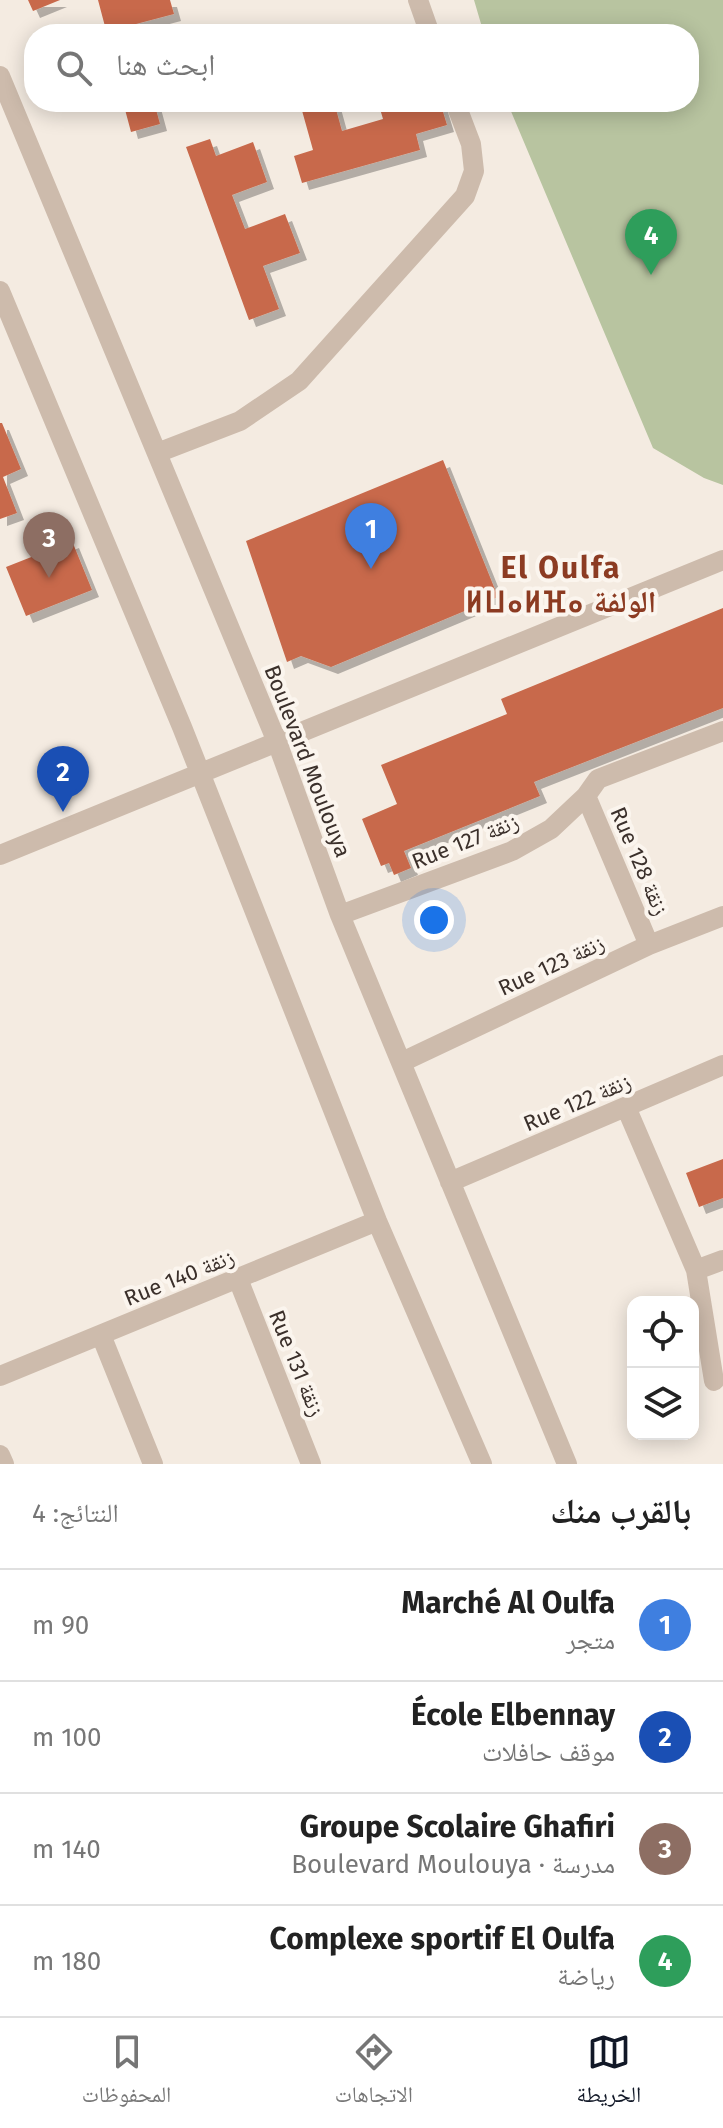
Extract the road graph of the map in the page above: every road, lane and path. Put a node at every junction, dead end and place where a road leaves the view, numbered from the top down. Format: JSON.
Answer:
{"nodes":[{"id":1,"x":418,"y":0,"type":"edge"},
{"id":2,"x":426,"y":24,"type":"edge"},
{"id":3,"x":0,"y":76,"type":"edge"},
{"id":4,"x":459,"y":112,"type":"edge"},
{"id":5,"x":0,"y":291,"type":"edge"},
{"id":6,"x":157,"y":453,"type":"junction"},
{"id":7,"x":723,"y":560,"type":"edge"},
{"id":8,"x":723,"y":731,"type":"edge"},
{"id":9,"x":277,"y":742,"type":"junction"},
{"id":10,"x":200,"y":773,"type":"junction"},
{"id":11,"x":586,"y":796,"type":"junction"},
{"id":12,"x":0,"y":855,"type":"edge"},
{"id":13,"x":340,"y":915,"type":"junction"},
{"id":14,"x":723,"y":916,"type":"edge"},
{"id":15,"x":649,"y":945,"type":"junction"},
{"id":16,"x":402,"y":1062,"type":"junction"},
{"id":17,"x":723,"y":1065,"type":"edge"},
{"id":18,"x":626,"y":1107,"type":"junction"},
{"id":19,"x":450,"y":1182,"type":"junction"},
{"id":20,"x":377,"y":1221,"type":"junction"},
{"id":21,"x":723,"y":1260,"type":"edge"},
{"id":22,"x":696,"y":1270,"type":"junction"},
{"id":23,"x":238,"y":1279,"type":"junction"},
{"id":24,"x":101,"y":1335,"type":"junction"},
{"id":25,"x":0,"y":1376,"type":"edge"},
{"id":26,"x":714,"y":1381,"type":"dead end"},
{"id":27,"x":0,"y":1455,"type":"edge"},
{"id":28,"x":4,"y":1464,"type":"edge"},
{"id":29,"x":153,"y":1464,"type":"edge"},
{"id":30,"x":311,"y":1464,"type":"edge"},
{"id":31,"x":482,"y":1464,"type":"edge"},
{"id":32,"x":567,"y":1464,"type":"edge"}],
"edges":[{"from":1,"to":2,"type":"street"},
{"from":3,"to":6,"type":"street","name":"Boulevard Moulouya"},
{"from":4,"to":6,"type":"street"},
{"from":5,"to":10,"type":"street"},
{"from":6,"to":9,"type":"street","name":"Boulevard Moulouya"},
{"from":7,"to":9,"type":"street"},
{"from":8,"to":11,"type":"street","name":"Rue 127 زنقة"},
{"from":9,"to":10,"type":"street"},
{"from":9,"to":13,"type":"street","name":"Boulevard Moulouya"},
{"from":10,"to":12,"type":"street"},
{"from":10,"to":20,"type":"street"},
{"from":11,"to":13,"type":"street","name":"Rue 127 زنقة"},
{"from":11,"to":15,"type":"street","name":"Rue 128 زنقة"},
{"from":13,"to":16,"type":"street","name":"Boulevard Moulouya"},
{"from":14,"to":15,"type":"street","name":"Rue 123 زنقة"},
{"from":15,"to":16,"type":"street","name":"Rue 123 زنقة"},
{"from":16,"to":19,"type":"street","name":"Boulevard Moulouya"},
{"from":17,"to":18,"type":"street","name":"Rue 122 زنقة"},
{"from":18,"to":19,"type":"street","name":"Rue 122 زنقة"},
{"from":18,"to":22,"type":"street"},
{"from":19,"to":32,"type":"street","name":"Boulevard Moulouya"},
{"from":20,"to":23,"type":"street","name":"Rue 140 زنقة"},
{"from":20,"to":31,"type":"street"},
{"from":21,"to":22,"type":"street"},
{"from":22,"to":26,"type":"street"},
{"from":23,"to":24,"type":"street","name":"Rue 140 زنقة"},
{"from":23,"to":30,"type":"street","name":"Rue 131 زنقة"},
{"from":24,"to":25,"type":"street","name":"Rue 140 زنقة"},
{"from":24,"to":29,"type":"street"},
{"from":27,"to":28,"type":"street"}]}
